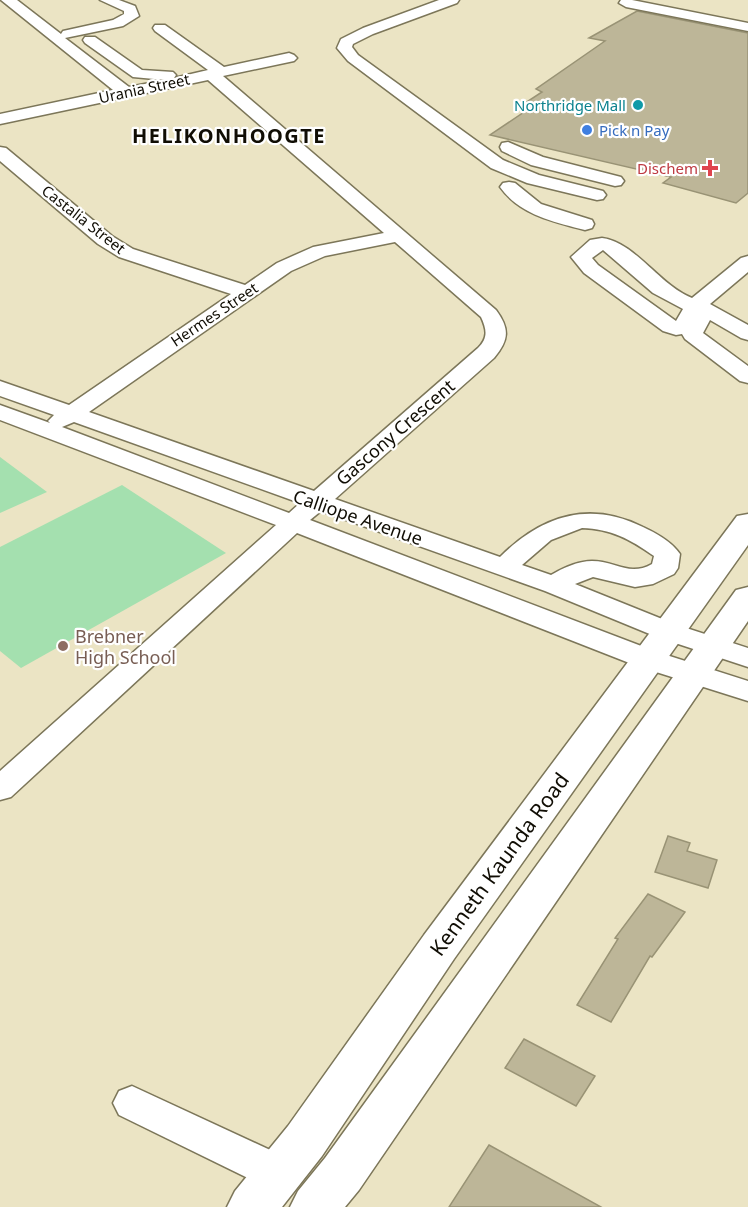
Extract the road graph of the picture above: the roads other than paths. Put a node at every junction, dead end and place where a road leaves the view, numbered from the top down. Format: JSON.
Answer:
{"nodes":[{"id":1,"x":8,"y":0,"type":"edge"},
{"id":2,"x":107,"y":0,"type":"edge"},
{"id":3,"x":452,"y":0,"type":"edge"},
{"id":4,"x":670,"y":0,"type":"edge"},
{"id":5,"x":698,"y":2,"type":"dead end"},
{"id":6,"x":626,"y":3,"type":"dead end"},
{"id":7,"x":748,"y":15,"type":"edge"},
{"id":8,"x":748,"y":20,"type":"edge"},
{"id":9,"x":748,"y":27,"type":"edge"},
{"id":10,"x":160,"y":28,"type":"dead end"},
{"id":11,"x":55,"y":36,"type":"junction"},
{"id":12,"x":90,"y":40,"type":"dead end"},
{"id":13,"x":289,"y":58,"type":"dead end"},
{"id":14,"x":214,"y":70,"type":"junction"},
{"id":15,"x":124,"y":91,"type":"junction"},
{"id":16,"x":430,"y":116,"type":"junction"},
{"id":17,"x":0,"y":119,"type":"edge"},
{"id":18,"x":508,"y":147,"type":"dead end"},
{"id":19,"x":0,"y":152,"type":"edge"},
{"id":20,"x":509,"y":186,"type":"junction"},
{"id":21,"x":606,"y":195,"type":"junction"},
{"id":22,"x":585,"y":224,"type":"junction"},
{"id":23,"x":399,"y":236,"type":"junction"},
{"id":24,"x":597,"y":244,"type":"junction"},
{"id":25,"x":747,"y":263,"type":"edge"},
{"id":26,"x":246,"y":292,"type":"junction"},
{"id":27,"x":701,"y":308,"type":"junction"},
{"id":28,"x":748,"y":334,"type":"edge"},
{"id":29,"x":748,"y":376,"type":"edge"},
{"id":30,"x":0,"y":388,"type":"edge"},
{"id":31,"x":0,"y":412,"type":"edge"},
{"id":32,"x":70,"y":414,"type":"junction"},
{"id":33,"x":48,"y":430,"type":"junction"},
{"id":34,"x":316,"y":502,"type":"junction"},
{"id":35,"x":294,"y":523,"type":"junction"},
{"id":36,"x":748,"y":523,"type":"edge"},
{"id":37,"x":504,"y":568,"type":"junction"},
{"id":38,"x":554,"y":585,"type":"junction"},
{"id":39,"x":748,"y":597,"type":"edge"},
{"id":40,"x":657,"y":645,"type":"junction"},
{"id":41,"x":719,"y":660,"type":"edge"},
{"id":42,"x":748,"y":691,"type":"edge"},
{"id":43,"x":0,"y":789,"type":"edge"},
{"id":44,"x":390,"y":1018,"type":"junction"},
{"id":45,"x":438,"y":1039,"type":"junction"},
{"id":46,"x":132,"y":1103,"type":"dead end"},
{"id":47,"x":280,"y":1174,"type":"junction"},
{"id":48,"x":252,"y":1207,"type":"edge"},
{"id":49,"x":315,"y":1207,"type":"edge"}],
"edges":[{"from":1,"to":11,"type":"street"},
{"from":2,"to":11,"type":"street"},
{"from":3,"to":16,"type":"street"},
{"from":4,"to":8,"type":"street"},
{"from":5,"to":7,"type":"street"},
{"from":6,"to":9,"type":"street"},
{"from":10,"to":14,"type":"street","name":"Gascony Crescent"},
{"from":11,"to":15,"type":"street"},
{"from":12,"to":14,"type":"street"},
{"from":13,"to":14,"type":"street","name":"Urania Street"},
{"from":14,"to":15,"type":"street","name":"Urania Street"},
{"from":14,"to":23,"type":"street","name":"Gascony Crescent"},
{"from":15,"to":17,"type":"street","name":"Urania Street"},
{"from":16,"to":20,"type":"street"},
{"from":16,"to":21,"type":"street"},
{"from":18,"to":21,"type":"street"},
{"from":19,"to":26,"type":"street","name":"Castalia Street"},
{"from":20,"to":21,"type":"street"},
{"from":20,"to":22,"type":"street"},
{"from":21,"to":22,"type":"street"},
{"from":22,"to":24,"type":"street"},
{"from":23,"to":26,"type":"street","name":"Hermes Street"},
{"from":23,"to":34,"type":"street","name":"Gascony Crescent"},
{"from":24,"to":27,"type":"street"},
{"from":24,"to":27,"type":"street"},
{"from":25,"to":27,"type":"street"},
{"from":26,"to":32,"type":"street","name":"Hermes Street"},
{"from":27,"to":28,"type":"street"},
{"from":27,"to":29,"type":"street"},
{"from":30,"to":32,"type":"street","name":"Calliope Avenue"},
{"from":31,"to":33,"type":"street","name":"Calliope Avenue"},
{"from":32,"to":33,"type":"street","name":"Hermes Street"},
{"from":32,"to":34,"type":"street","name":"Calliope Avenue"},
{"from":33,"to":35,"type":"street","name":"Calliope Avenue"},
{"from":34,"to":35,"type":"street","name":"Gascony Crescent"},
{"from":34,"to":37,"type":"street","name":"Calliope Avenue"},
{"from":35,"to":40,"type":"street","name":"Calliope Avenue"},
{"from":35,"to":43,"type":"street","name":"Gascony Crescent"},
{"from":36,"to":40,"type":"main road","name":"Kenneth Kaunda Road"},
{"from":37,"to":38,"type":"street","name":"Calliope Avenue"},
{"from":37,"to":38,"type":"street"},
{"from":38,"to":40,"type":"street","name":"Calliope Avenue"},
{"from":39,"to":41,"type":"main road"},
{"from":40,"to":41,"type":"street","name":"Calliope Avenue"},
{"from":40,"to":44,"type":"main road","name":"Kenneth Kaunda Road"},
{"from":41,"to":42,"type":"street","name":"Calliope Avenue"},
{"from":41,"to":45,"type":"main road"},
{"from":44,"to":45,"type":"main road"},
{"from":44,"to":47,"type":"main road","name":"Kenneth Kaunda Road"},
{"from":45,"to":49,"type":"main road"},
{"from":46,"to":47,"type":"street"},
{"from":47,"to":48,"type":"main road","name":"Kenneth Kaunda Road"}]}
